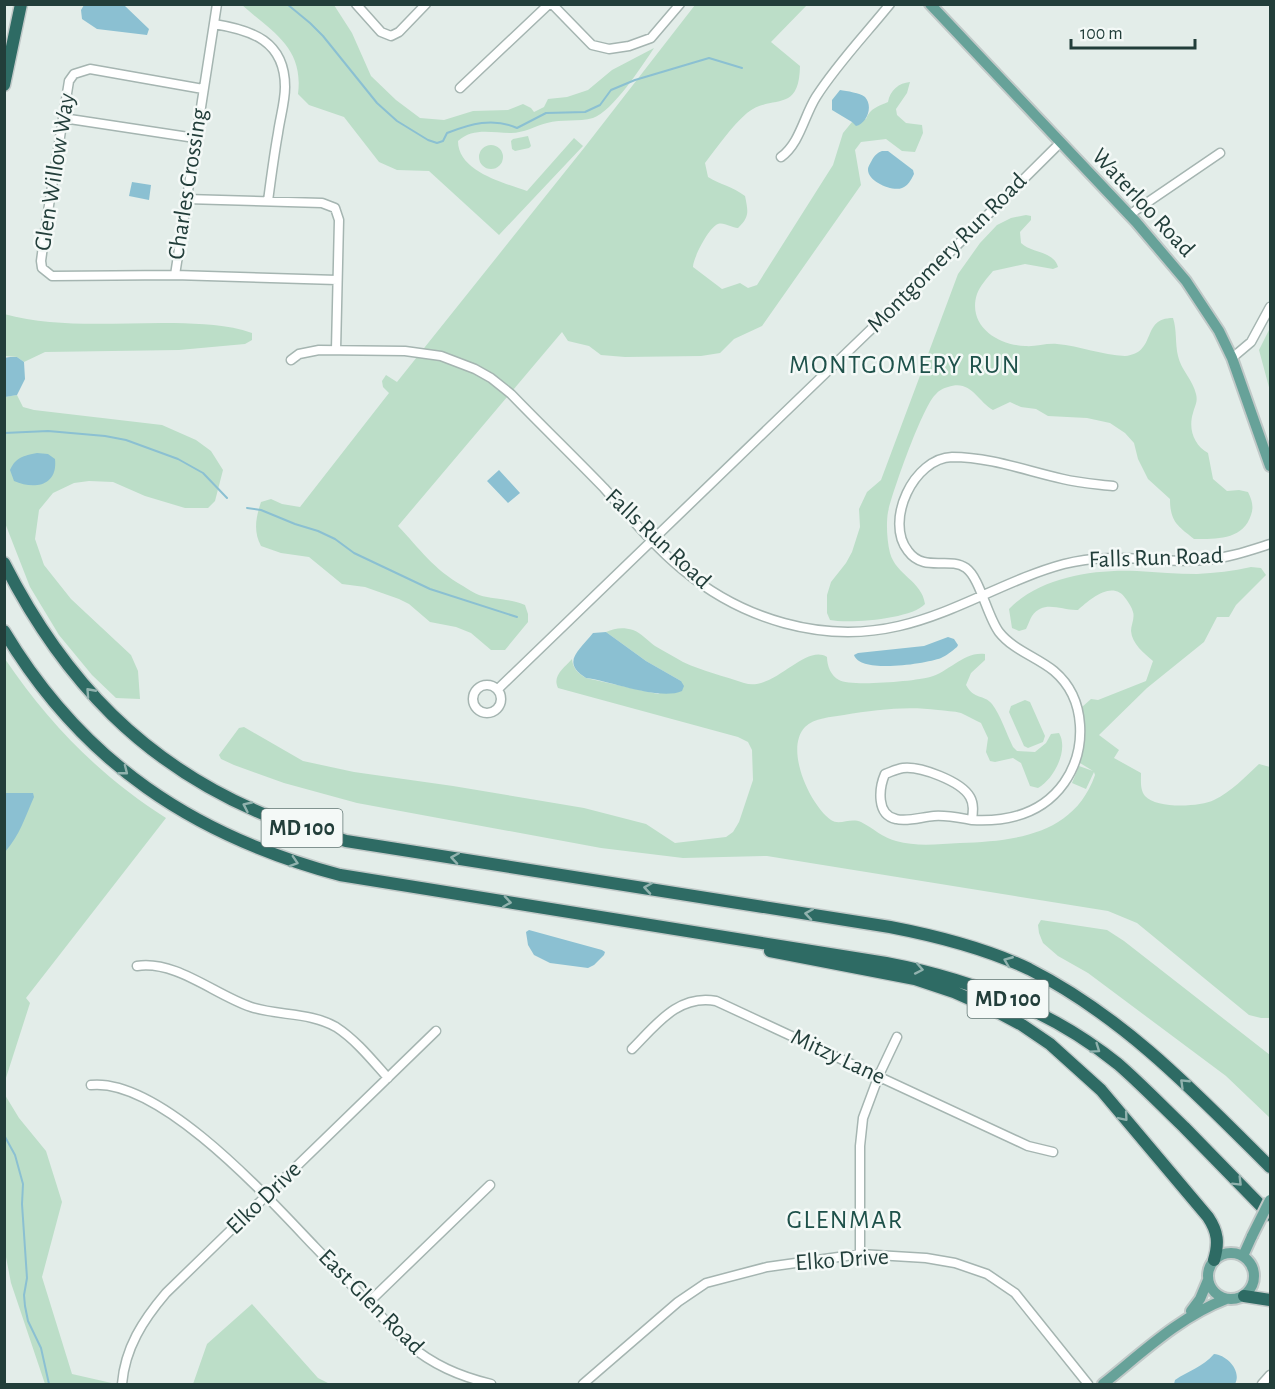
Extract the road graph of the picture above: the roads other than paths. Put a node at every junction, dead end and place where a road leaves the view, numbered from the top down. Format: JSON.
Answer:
{"nodes":[{"id":1,"x":21,"y":4,"type":"edge"},
{"id":2,"x":217,"y":4,"type":"edge"},
{"id":3,"x":356,"y":4,"type":"edge"},
{"id":4,"x":426,"y":4,"type":"edge"},
{"id":5,"x":550,"y":4,"type":"edge"},
{"id":6,"x":680,"y":4,"type":"edge"},
{"id":7,"x":890,"y":4,"type":"edge"},
{"id":8,"x":930,"y":4,"type":"edge"},
{"id":9,"x":214,"y":24,"type":"junction"},
{"id":10,"x":4,"y":85,"type":"edge"},
{"id":11,"x":460,"y":88,"type":"dead end"},
{"id":12,"x":203,"y":89,"type":"junction"},
{"id":13,"x":63,"y":118,"type":"junction"},
{"id":14,"x":195,"y":138,"type":"junction"},
{"id":15,"x":1060,"y":143,"type":"junction"},
{"id":16,"x":1220,"y":153,"type":"dead end"},
{"id":17,"x":781,"y":157,"type":"dead end"},
{"id":18,"x":186,"y":199,"type":"junction"},
{"id":19,"x":268,"y":201,"type":"junction"},
{"id":20,"x":1129,"y":215,"type":"junction"},
{"id":21,"x":175,"y":275,"type":"junction"},
{"id":22,"x":337,"y":280,"type":"junction"},
{"id":23,"x":1270,"y":307,"type":"edge"},
{"id":24,"x":336,"y":350,"type":"junction"},
{"id":25,"x":1232,"y":358,"type":"junction"},
{"id":26,"x":291,"y":360,"type":"dead end"},
{"id":27,"x":1270,"y":466,"type":"edge"},
{"id":28,"x":1113,"y":486,"type":"dead end"},
{"id":29,"x":652,"y":540,"type":"junction"},
{"id":30,"x":1270,"y":544,"type":"edge"},
{"id":31,"x":4,"y":563,"type":"edge"},
{"id":32,"x":981,"y":596,"type":"junction"},
{"id":33,"x":4,"y":631,"type":"edge"},
{"id":34,"x":498,"y":689,"type":"dead end"},
{"id":35,"x":972,"y":820,"type":"junction"},
{"id":36,"x":675,"y":929,"type":"junction"},
{"id":37,"x":137,"y":966,"type":"dead end"},
{"id":38,"x":436,"y":1031,"type":"dead end"},
{"id":39,"x":897,"y":1037,"type":"dead end"},
{"id":40,"x":632,"y":1049,"type":"dead end"},
{"id":41,"x":879,"y":1075,"type":"junction"},
{"id":42,"x":388,"y":1078,"type":"junction"},
{"id":43,"x":91,"y":1085,"type":"dead end"},
{"id":44,"x":1227,"y":1123,"type":"junction"},
{"id":45,"x":1053,"y":1152,"type":"dead end"},
{"id":46,"x":1270,"y":1160,"type":"edge"},
{"id":47,"x":1270,"y":1167,"type":"edge"},
{"id":48,"x":490,"y":1185,"type":"dead end"},
{"id":49,"x":266,"y":1196,"type":"junction"},
{"id":50,"x":1270,"y":1200,"type":"edge"},
{"id":51,"x":1270,"y":1215,"type":"edge"},
{"id":52,"x":860,"y":1254,"type":"junction"},
{"id":53,"x":1243,"y":1256,"type":"junction"},
{"id":54,"x":1214,"y":1260,"type":"junction"},
{"id":55,"x":1208,"y":1280,"type":"junction"},
{"id":56,"x":1244,"y":1296,"type":"junction"},
{"id":57,"x":1226,"y":1299,"type":"junction"},
{"id":58,"x":1270,"y":1300,"type":"edge"},
{"id":59,"x":368,"y":1303,"type":"junction"},
{"id":60,"x":1185,"y":1318,"type":"junction"},
{"id":61,"x":1270,"y":1375,"type":"edge"},
{"id":62,"x":122,"y":1384,"type":"edge"},
{"id":63,"x":492,"y":1384,"type":"edge"},
{"id":64,"x":583,"y":1384,"type":"edge"},
{"id":65,"x":1088,"y":1384,"type":"edge"},
{"id":66,"x":1103,"y":1384,"type":"edge"},
{"id":67,"x":1262,"y":1384,"type":"edge"}],
"edges":[{"from":1,"to":10,"type":"highway"},
{"from":2,"to":9,"type":"street","name":"Charles Crossing"},
{"from":3,"to":4,"type":"street"},
{"from":5,"to":6,"type":"street"},
{"from":5,"to":11,"type":"street"},
{"from":7,"to":17,"type":"street"},
{"from":8,"to":15,"type":"main road","name":"Waterloo Road"},
{"from":9,"to":12,"type":"street","name":"Charles Crossing"},
{"from":9,"to":19,"type":"street"},
{"from":12,"to":13,"type":"street","name":"Glen Willow Way"},
{"from":12,"to":14,"type":"street","name":"Charles Crossing"},
{"from":13,"to":14,"type":"street"},
{"from":13,"to":21,"type":"street","name":"Glen Willow Way"},
{"from":14,"to":18,"type":"street","name":"Charles Crossing"},
{"from":15,"to":20,"type":"main road","name":"Waterloo Road"},
{"from":15,"to":29,"type":"street","name":"Montgomery Run Road"},
{"from":16,"to":20,"type":"street"},
{"from":18,"to":19,"type":"street"},
{"from":18,"to":21,"type":"street","name":"Charles Crossing"},
{"from":19,"to":22,"type":"street"},
{"from":20,"to":25,"type":"main road","name":"Waterloo Road"},
{"from":21,"to":22,"type":"street","name":"Charles Crossing"},
{"from":22,"to":24,"type":"street"},
{"from":23,"to":25,"type":"street"},
{"from":24,"to":26,"type":"street","name":"Falls Run Road"},
{"from":24,"to":29,"type":"street","name":"Falls Run Road"},
{"from":25,"to":27,"type":"main road","name":"Waterloo Road"},
{"from":28,"to":32,"type":"street"},
{"from":29,"to":32,"type":"street","name":"Falls Run Road"},
{"from":29,"to":34,"type":"street","name":"Montgomery Run Road"},
{"from":30,"to":32,"type":"street","name":"Falls Run Road"},
{"from":44,"to":31,"type":"highway","number":"MD 100","one_way":true},
{"from":32,"to":35,"type":"street"},
{"from":33,"to":36,"type":"highway","number":"MD 100","one_way":true},
{"from":35,"to":35,"type":"street"},
{"from":36,"to":51,"type":"highway","number":"MD 100","one_way":true},
{"from":36,"to":54,"type":"highway","one_way":true},
{"from":37,"to":42,"type":"street"},
{"from":38,"to":42,"type":"street","name":"Elko Drive"},
{"from":39,"to":41,"type":"street"},
{"from":40,"to":41,"type":"street","name":"Mitzy Lane"},
{"from":41,"to":45,"type":"street","name":"Mitzy Lane"},
{"from":41,"to":52,"type":"street"},
{"from":42,"to":49,"type":"street","name":"Elko Drive"},
{"from":43,"to":49,"type":"street","name":"East Glen Road"},
{"from":44,"to":46,"type":"highway"},
{"from":44,"to":47,"type":"highway","number":"MD 100"},
{"from":48,"to":59,"type":"street"},
{"from":49,"to":59,"type":"street","name":"East Glen Road"},
{"from":49,"to":62,"type":"street","name":"Elko Drive"},
{"from":50,"to":53,"type":"main road","bridge":true},
{"from":52,"to":64,"type":"street","name":"Elko Drive"},
{"from":52,"to":65,"type":"street","name":"Elko Drive"},
{"from":53,"to":54,"type":"main road"},
{"from":53,"to":56,"type":"main road"},
{"from":54,"to":55,"type":"main road"},
{"from":55,"to":57,"type":"main road"},
{"from":55,"to":60,"type":"main road"},
{"from":56,"to":57,"type":"main road"},
{"from":56,"to":58,"type":"highway"},
{"from":57,"to":60,"type":"main road"},
{"from":59,"to":63,"type":"street","name":"East Glen Road"},
{"from":60,"to":66,"type":"main road"},
{"from":61,"to":67,"type":"street"}]}
